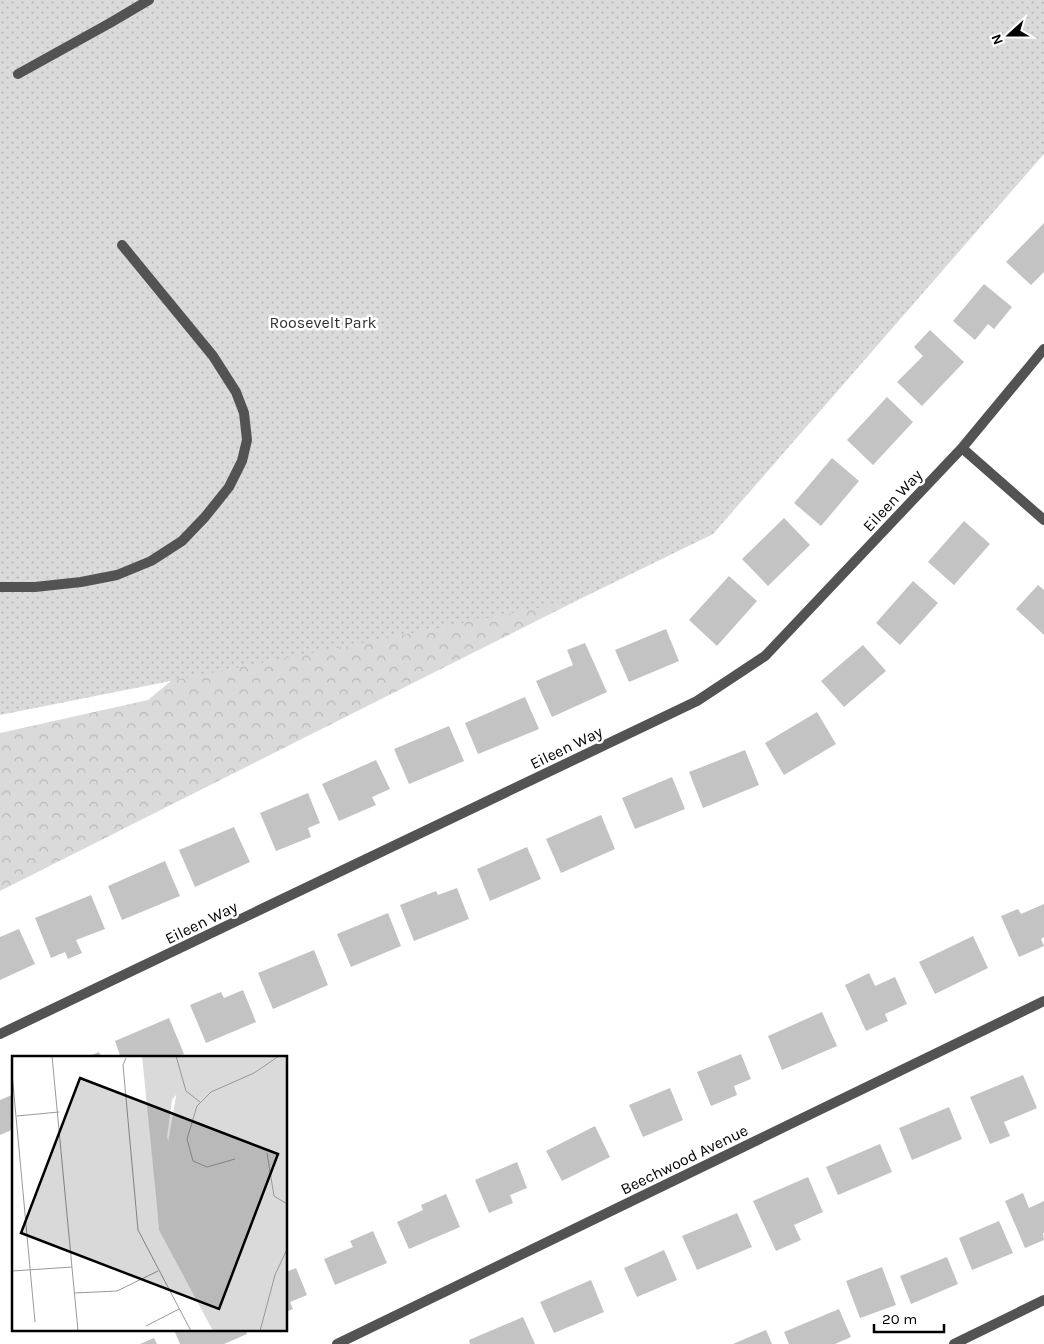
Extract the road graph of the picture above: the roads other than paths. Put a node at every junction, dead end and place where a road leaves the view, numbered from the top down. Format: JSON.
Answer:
{"nodes":[{"id":1,"x":149,"y":0,"type":"edge"},
{"id":2,"x":18,"y":74,"type":"dead end"},
{"id":3,"x":122,"y":246,"type":"dead end"},
{"id":4,"x":1044,"y":348,"type":"edge"},
{"id":5,"x":962,"y":448,"type":"junction"},
{"id":6,"x":1044,"y":520,"type":"edge"},
{"id":7,"x":0,"y":587,"type":"edge"},
{"id":8,"x":1044,"y":1001,"type":"edge"},
{"id":9,"x":0,"y":1034,"type":"edge"},
{"id":10,"x":1044,"y":1300,"type":"edge"},
{"id":11,"x":336,"y":1344,"type":"edge"},
{"id":12,"x":954,"y":1344,"type":"edge"}],
"edges":[{"from":1,"to":2,"type":"street"},
{"from":3,"to":7,"type":"street"},
{"from":4,"to":5,"type":"street","name":"Eileen Way"},
{"from":5,"to":6,"type":"street"},
{"from":5,"to":9,"type":"street","name":"Eileen Way"},
{"from":8,"to":11,"type":"street","name":"Beechwood Avenue"},
{"from":10,"to":12,"type":"street"}]}
